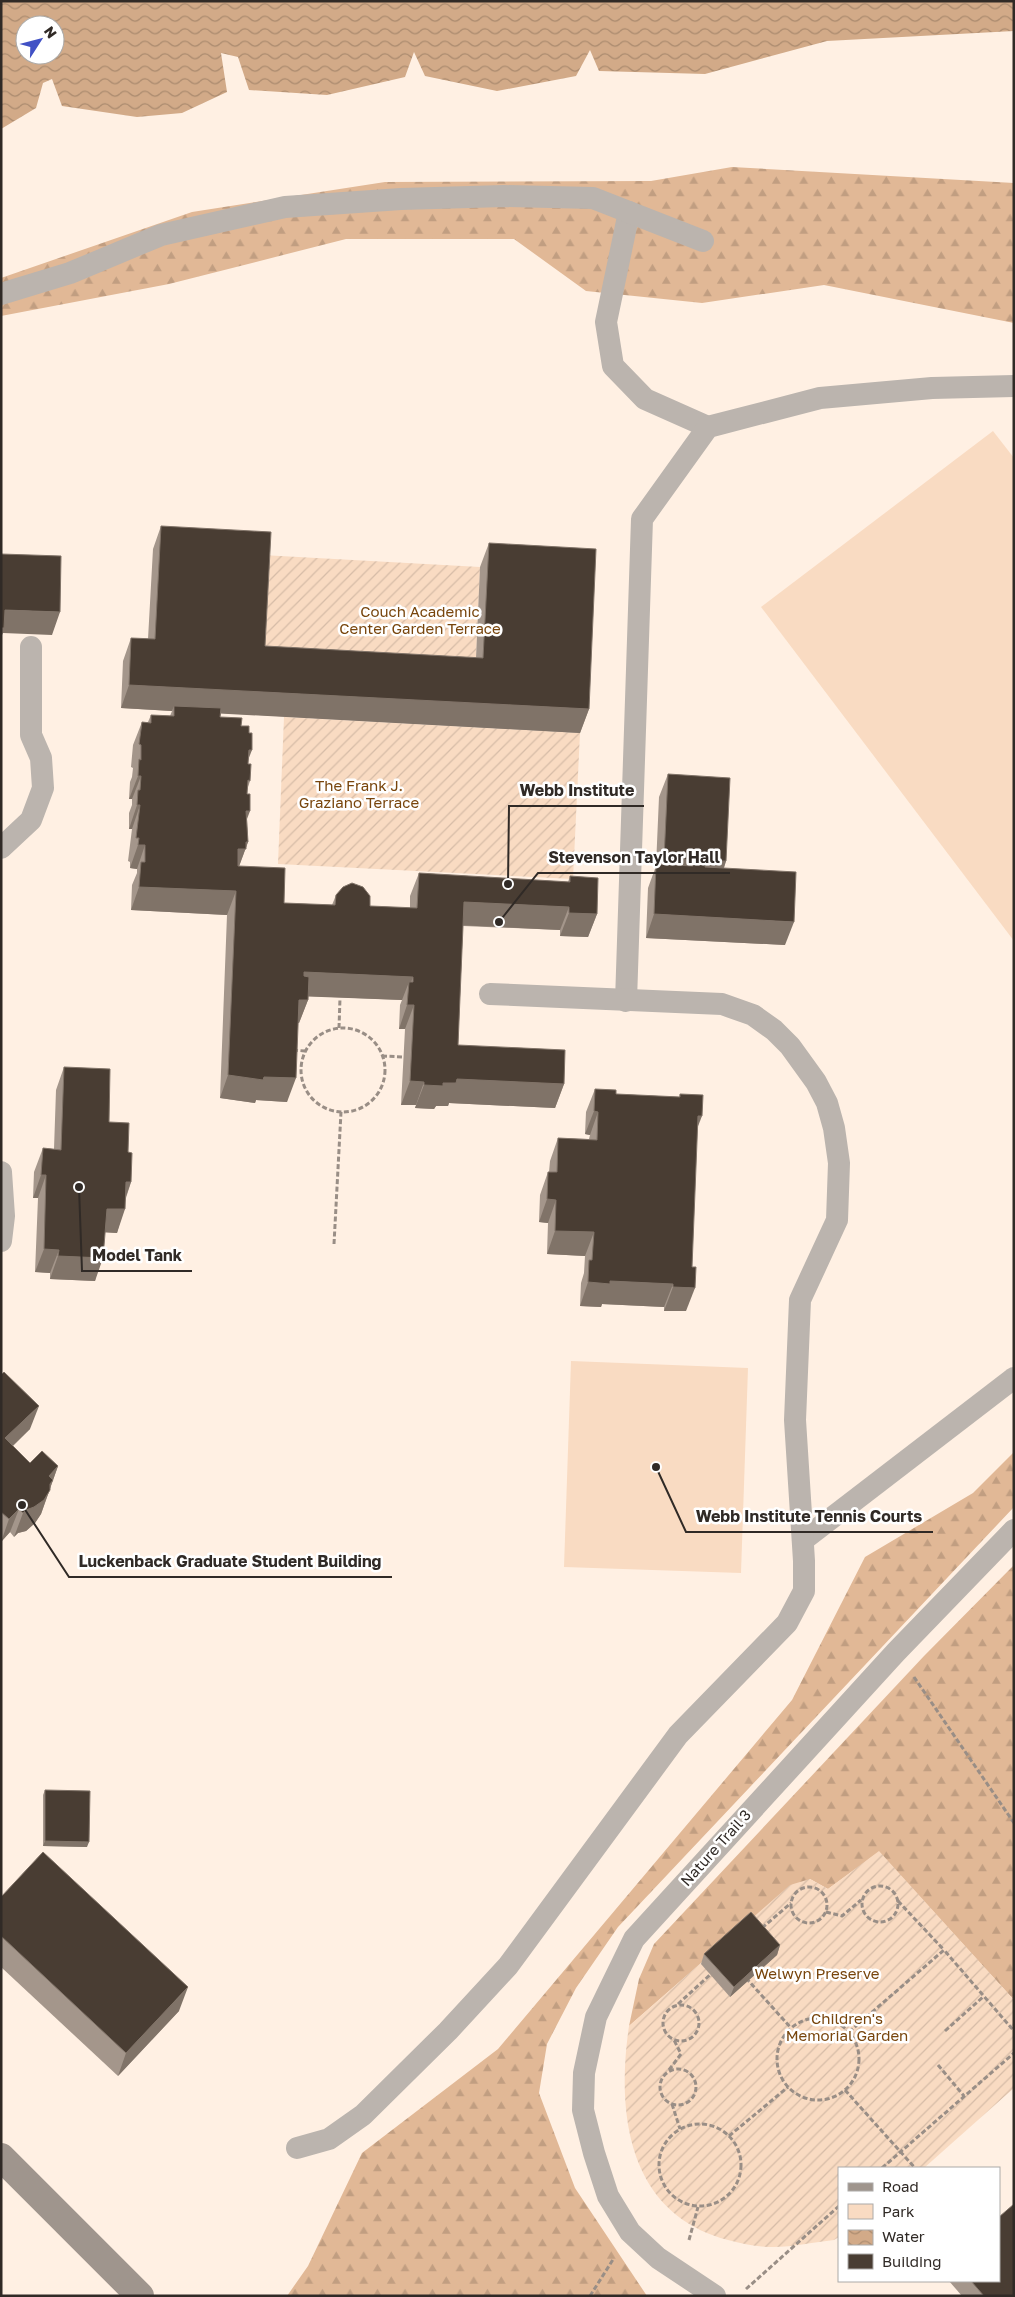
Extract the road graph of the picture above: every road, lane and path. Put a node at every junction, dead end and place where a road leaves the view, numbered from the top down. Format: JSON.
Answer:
{"nodes":[{"id":1,"x":629,"y":212,"type":"junction"},
{"id":2,"x":703,"y":241,"type":"dead end"},
{"id":3,"x":1,"y":294,"type":"edge"},
{"id":4,"x":1014,"y":386,"type":"edge"},
{"id":5,"x":708,"y":426,"type":"junction"},
{"id":6,"x":31,"y":647,"type":"edge"},
{"id":7,"x":1,"y":848,"type":"edge"},
{"id":8,"x":490,"y":994,"type":"dead end"},
{"id":9,"x":340,"y":998,"type":"edge"},
{"id":10,"x":626,"y":1001,"type":"junction"},
{"id":11,"x":339,"y":1028,"type":"junction"},
{"id":12,"x":289,"y":1050,"type":"edge"},
{"id":13,"x":305,"y":1051,"type":"junction"},
{"id":14,"x":382,"y":1056,"type":"junction"},
{"id":15,"x":404,"y":1057,"type":"dead end"},
{"id":16,"x":341,"y":1112,"type":"junction"},
{"id":17,"x":1,"y":1172,"type":"edge"},
{"id":18,"x":1,"y":1242,"type":"edge"},
{"id":19,"x":334,"y":1244,"type":"dead end"},
{"id":20,"x":1014,"y":1378,"type":"edge"},
{"id":21,"x":1014,"y":1530,"type":"edge"},
{"id":22,"x":803,"y":1540,"type":"junction"},
{"id":23,"x":896,"y":1652,"type":"junction"},
{"id":24,"x":1014,"y":1823,"type":"edge"},
{"id":25,"x":862,"y":1899,"type":"junction"},
{"id":26,"x":898,"y":1901,"type":"junction"},
{"id":27,"x":791,"y":1902,"type":"junction"},
{"id":28,"x":826,"y":1912,"type":"junction"},
{"id":29,"x":756,"y":1933,"type":"edge"},
{"id":30,"x":944,"y":1950,"type":"junction"},
{"id":31,"x":714,"y":1971,"type":"edge"},
{"id":32,"x":744,"y":1975,"type":"edge"},
{"id":33,"x":983,"y":1997,"type":"junction"},
{"id":34,"x":677,"y":2005,"type":"junction"},
{"id":35,"x":791,"y":2028,"type":"junction"},
{"id":36,"x":945,"y":2031,"type":"dead end"},
{"id":37,"x":1014,"y":2031,"type":"edge"},
{"id":38,"x":849,"y":2032,"type":"junction"},
{"id":39,"x":674,"y":2040,"type":"junction"},
{"id":40,"x":1014,"y":2053,"type":"edge"},
{"id":41,"x":938,"y":2065,"type":"dead end"},
{"id":42,"x":666,"y":2072,"type":"junction"},
{"id":43,"x":788,"y":2087,"type":"junction"},
{"id":44,"x":845,"y":2090,"type":"junction"},
{"id":45,"x":964,"y":2096,"type":"junction"},
{"id":46,"x":672,"y":2104,"type":"junction"},
{"id":47,"x":680,"y":2129,"type":"junction"},
{"id":48,"x":729,"y":2136,"type":"junction"},
{"id":49,"x":297,"y":2148,"type":"dead end"},
{"id":50,"x":899,"y":2152,"type":"junction"},
{"id":51,"x":1,"y":2157,"type":"edge"},
{"id":52,"x":883,"y":2167,"type":"edge"},
{"id":53,"x":914,"y":2167,"type":"edge"},
{"id":54,"x":838,"y":2207,"type":"edge"},
{"id":55,"x":630,"y":2232,"type":"junction"},
{"id":56,"x":745,"y":2289,"type":"dead end"},
{"id":57,"x":712,"y":2294,"type":"edge"},
{"id":58,"x":140,"y":2296,"type":"edge"},
{"id":59,"x":590,"y":2296,"type":"edge"}],
"edges":[{"from":1,"to":2,"type":"lane"},
{"from":1,"to":3,"type":"lane"},
{"from":1,"to":5,"type":"lane"},
{"from":4,"to":5,"type":"lane"},
{"from":5,"to":10,"type":"lane"},
{"from":6,"to":7,"type":"lane"},
{"from":8,"to":10,"type":"lane"},
{"from":9,"to":11,"type":"path"},
{"from":10,"to":22,"type":"lane"},
{"from":11,"to":13,"type":"path"},
{"from":11,"to":14,"type":"path"},
{"from":12,"to":13,"type":"path"},
{"from":13,"to":16,"type":"path"},
{"from":14,"to":15,"type":"path"},
{"from":14,"to":16,"type":"path"},
{"from":16,"to":19,"type":"path"},
{"from":17,"to":18,"type":"lane"},
{"from":20,"to":22,"type":"lane"},
{"from":21,"to":23,"type":"lane","name":"Nature Trail 3"},
{"from":22,"to":49,"type":"lane"},
{"from":23,"to":24,"type":"path"},
{"from":23,"to":55,"type":"lane","name":"Nature Trail 3"},
{"from":25,"to":26,"type":"path"},
{"from":25,"to":26,"type":"path"},
{"from":25,"to":28,"type":"path"},
{"from":26,"to":30,"type":"path"},
{"from":27,"to":28,"type":"path"},
{"from":27,"to":28,"type":"path"},
{"from":27,"to":29,"type":"path"},
{"from":30,"to":33,"type":"path"},
{"from":30,"to":38,"type":"path"},
{"from":31,"to":34,"type":"path"},
{"from":32,"to":35,"type":"path"},
{"from":33,"to":36,"type":"path"},
{"from":33,"to":37,"type":"path"},
{"from":34,"to":39,"type":"path"},
{"from":34,"to":39,"type":"path"},
{"from":35,"to":38,"type":"path"},
{"from":35,"to":43,"type":"path"},
{"from":38,"to":44,"type":"path"},
{"from":39,"to":42,"type":"path"},
{"from":40,"to":45,"type":"path"},
{"from":41,"to":45,"type":"path"},
{"from":42,"to":46,"type":"path"},
{"from":42,"to":46,"type":"path"},
{"from":43,"to":44,"type":"path"},
{"from":43,"to":48,"type":"path"},
{"from":44,"to":50,"type":"path"},
{"from":45,"to":50,"type":"path"},
{"from":46,"to":47,"type":"path"},
{"from":47,"to":48,"type":"path"},
{"from":47,"to":48,"type":"path"},
{"from":50,"to":52,"type":"path"},
{"from":50,"to":53,"type":"path"},
{"from":51,"to":58,"type":"street"},
{"from":54,"to":56,"type":"path"},
{"from":55,"to":57,"type":"lane","name":"Nature Trail 3"},
{"from":55,"to":59,"type":"path"}]}
